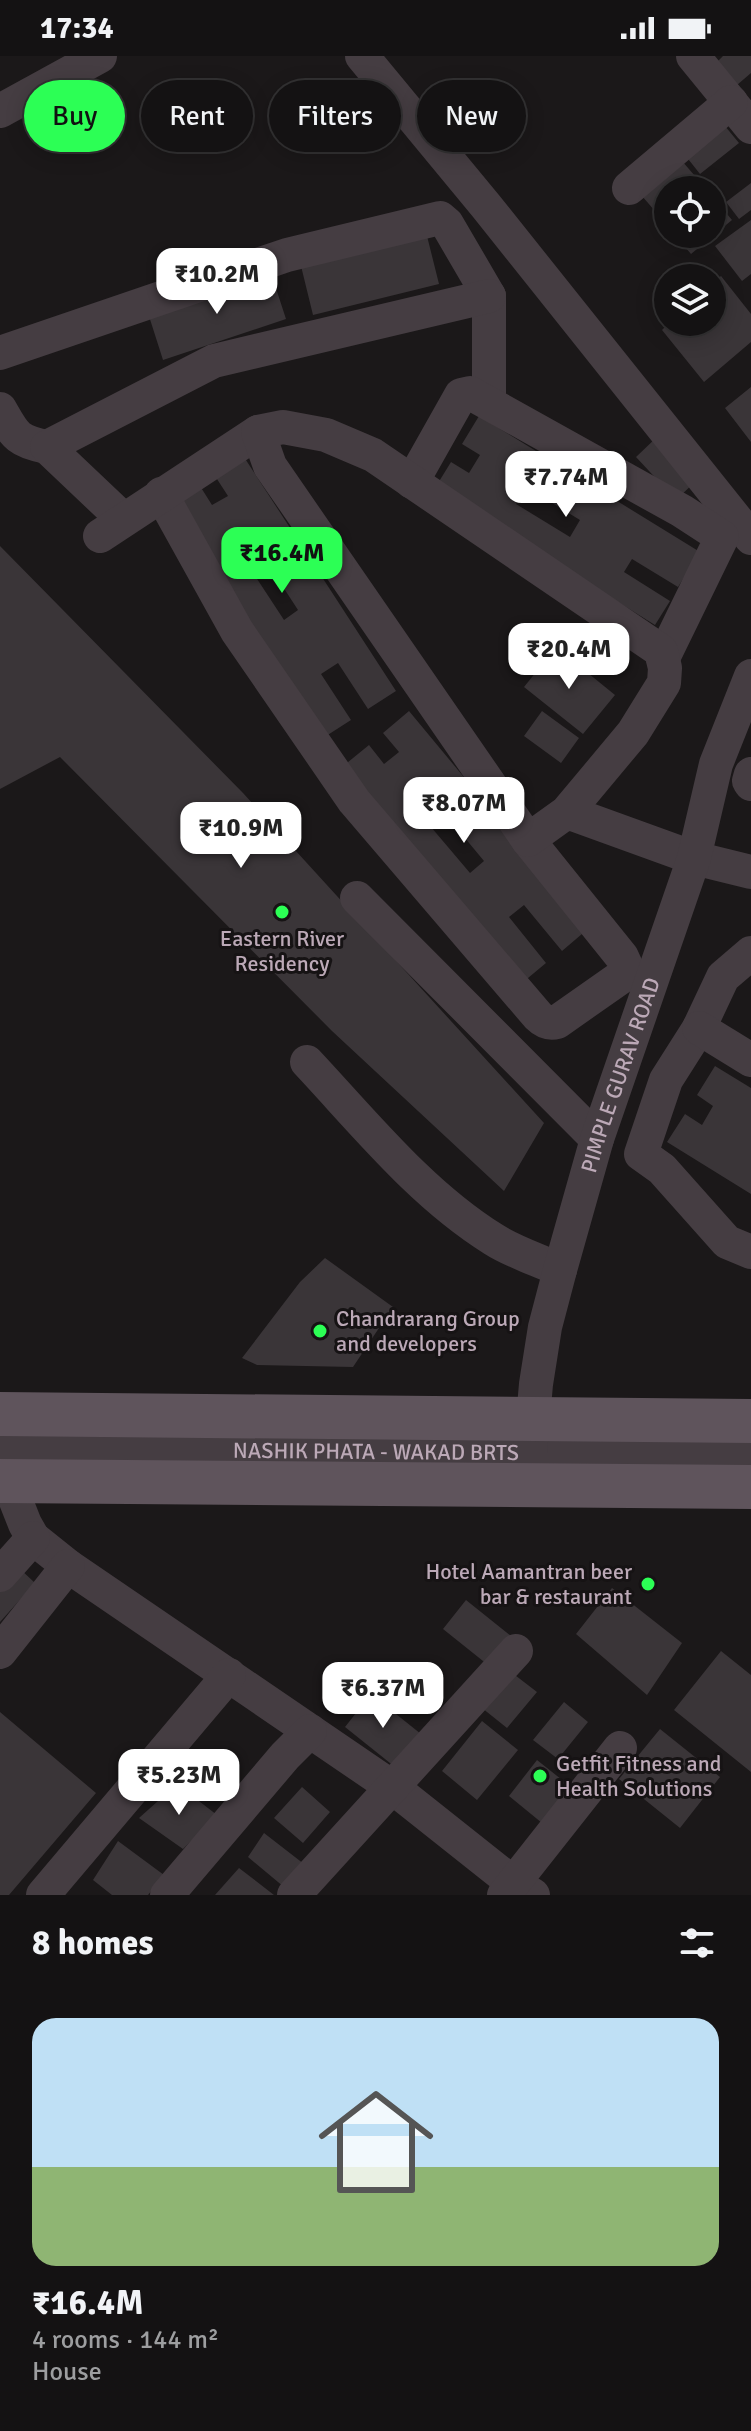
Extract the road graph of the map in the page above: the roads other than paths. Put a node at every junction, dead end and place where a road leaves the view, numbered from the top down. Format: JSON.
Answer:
{"nodes":[{"id":1,"x":100,"y":56,"type":"edge"},
{"id":2,"x":362,"y":56,"type":"edge"},
{"id":3,"x":693,"y":56,"type":"edge"},
{"id":4,"x":0,"y":111,"type":"edge"},
{"id":5,"x":741,"y":115,"type":"edge"},
{"id":6,"x":629,"y":188,"type":"dead end"},
{"id":7,"x":489,"y":296,"type":"junction"},
{"id":8,"x":0,"y":353,"type":"edge"},
{"id":9,"x":489,"y":402,"type":"junction"},
{"id":10,"x":0,"y":409,"type":"edge"},
{"id":11,"x":258,"y":432,"type":"junction"},
{"id":12,"x":47,"y":447,"type":"junction"},
{"id":13,"x":412,"y":482,"type":"junction"},
{"id":14,"x":161,"y":494,"type":"junction"},
{"id":15,"x":751,"y":538,"type":"edge"},
{"id":16,"x":663,"y":658,"type":"junction"},
{"id":17,"x":751,"y":676,"type":"edge"},
{"id":18,"x":751,"y":774,"type":"edge"},
{"id":19,"x":751,"y":784,"type":"edge"},
{"id":20,"x":567,"y":812,"type":"junction"},
{"id":21,"x":528,"y":840,"type":"junction"},
{"id":22,"x":694,"y":858,"type":"junction"},
{"id":23,"x":751,"y":872,"type":"edge"},
{"id":24,"x":357,"y":898,"type":"dead end"},
{"id":25,"x":751,"y":953,"type":"edge"},
{"id":26,"x":699,"y":1028,"type":"junction"},
{"id":27,"x":751,"y":1060,"type":"edge"},
{"id":28,"x":307,"y":1062,"type":"dead end"},
{"id":29,"x":597,"y":1139,"type":"junction"},
{"id":30,"x":751,"y":1252,"type":"edge"},
{"id":31,"x":560,"y":1270,"type":"junction"},
{"id":32,"x":0,"y":1414,"type":"edge"},
{"id":33,"x":751,"y":1421,"type":"edge"},
{"id":34,"x":531,"y":1453,"type":"junction"},
{"id":35,"x":751,"y":1454,"type":"edge"},
{"id":36,"x":3,"y":1470,"type":"edge"},
{"id":37,"x":751,"y":1487,"type":"edge"},
{"id":38,"x":33,"y":1538,"type":"junction"},
{"id":39,"x":68,"y":1566,"type":"junction"},
{"id":40,"x":0,"y":1575,"type":"edge"},
{"id":41,"x":516,"y":1651,"type":"dead end"},
{"id":42,"x":0,"y":1652,"type":"edge"},
{"id":43,"x":229,"y":1675,"type":"junction"},
{"id":44,"x":310,"y":1731,"type":"junction"},
{"id":45,"x":620,"y":1748,"type":"dead end"},
{"id":46,"x":392,"y":1787,"type":"junction"},
{"id":47,"x":517,"y":1891,"type":"edge"},
{"id":48,"x":43,"y":1895,"type":"edge"},
{"id":49,"x":167,"y":1895,"type":"edge"},
{"id":50,"x":294,"y":1895,"type":"edge"}],
"edges":[{"from":1,"to":4,"type":"street"},
{"from":2,"to":15,"type":"street"},
{"from":3,"to":5,"type":"street"},
{"from":5,"to":6,"type":"street"},
{"from":7,"to":8,"type":"street"},
{"from":7,"to":9,"type":"street"},
{"from":7,"to":12,"type":"street"},
{"from":9,"to":13,"type":"street"},
{"from":9,"to":16,"type":"street"},
{"from":10,"to":12,"type":"street"},
{"from":11,"to":13,"type":"street"},
{"from":11,"to":14,"type":"street"},
{"from":11,"to":21,"type":"street"},
{"from":12,"to":14,"type":"street"},
{"from":13,"to":16,"type":"street"},
{"from":14,"to":21,"type":"street"},
{"from":16,"to":20,"type":"street"},
{"from":17,"to":22,"type":"street","name":"PIMPLE GURAV ROAD"},
{"from":18,"to":19,"type":"street"},
{"from":20,"to":21,"type":"street"},
{"from":20,"to":22,"type":"street"},
{"from":22,"to":23,"type":"street"},
{"from":22,"to":29,"type":"street","name":"PIMPLE GURAV ROAD"},
{"from":24,"to":29,"type":"street"},
{"from":25,"to":26,"type":"street"},
{"from":26,"to":27,"type":"street"},
{"from":26,"to":30,"type":"street"},
{"from":28,"to":31,"type":"street"},
{"from":29,"to":31,"type":"street","name":"PIMPLE GURAV ROAD"},
{"from":31,"to":34,"type":"street","name":"PIMPLE GURAV ROAD"},
{"from":32,"to":34,"type":"main road"},
{"from":33,"to":34,"type":"main road"},
{"from":34,"to":35,"type":"street","name":"NASHIK PHATA - WAKAD BRTS"},
{"from":34,"to":36,"type":"main road"},
{"from":34,"to":37,"type":"main road"},
{"from":36,"to":38,"type":"street"},
{"from":38,"to":39,"type":"street"},
{"from":38,"to":40,"type":"street"},
{"from":39,"to":42,"type":"street"},
{"from":39,"to":43,"type":"street"},
{"from":41,"to":46,"type":"street"},
{"from":43,"to":44,"type":"street"},
{"from":43,"to":48,"type":"street"},
{"from":44,"to":46,"type":"street"},
{"from":44,"to":49,"type":"street"},
{"from":45,"to":47,"type":"street"},
{"from":46,"to":47,"type":"street"},
{"from":46,"to":50,"type":"street"}]}
